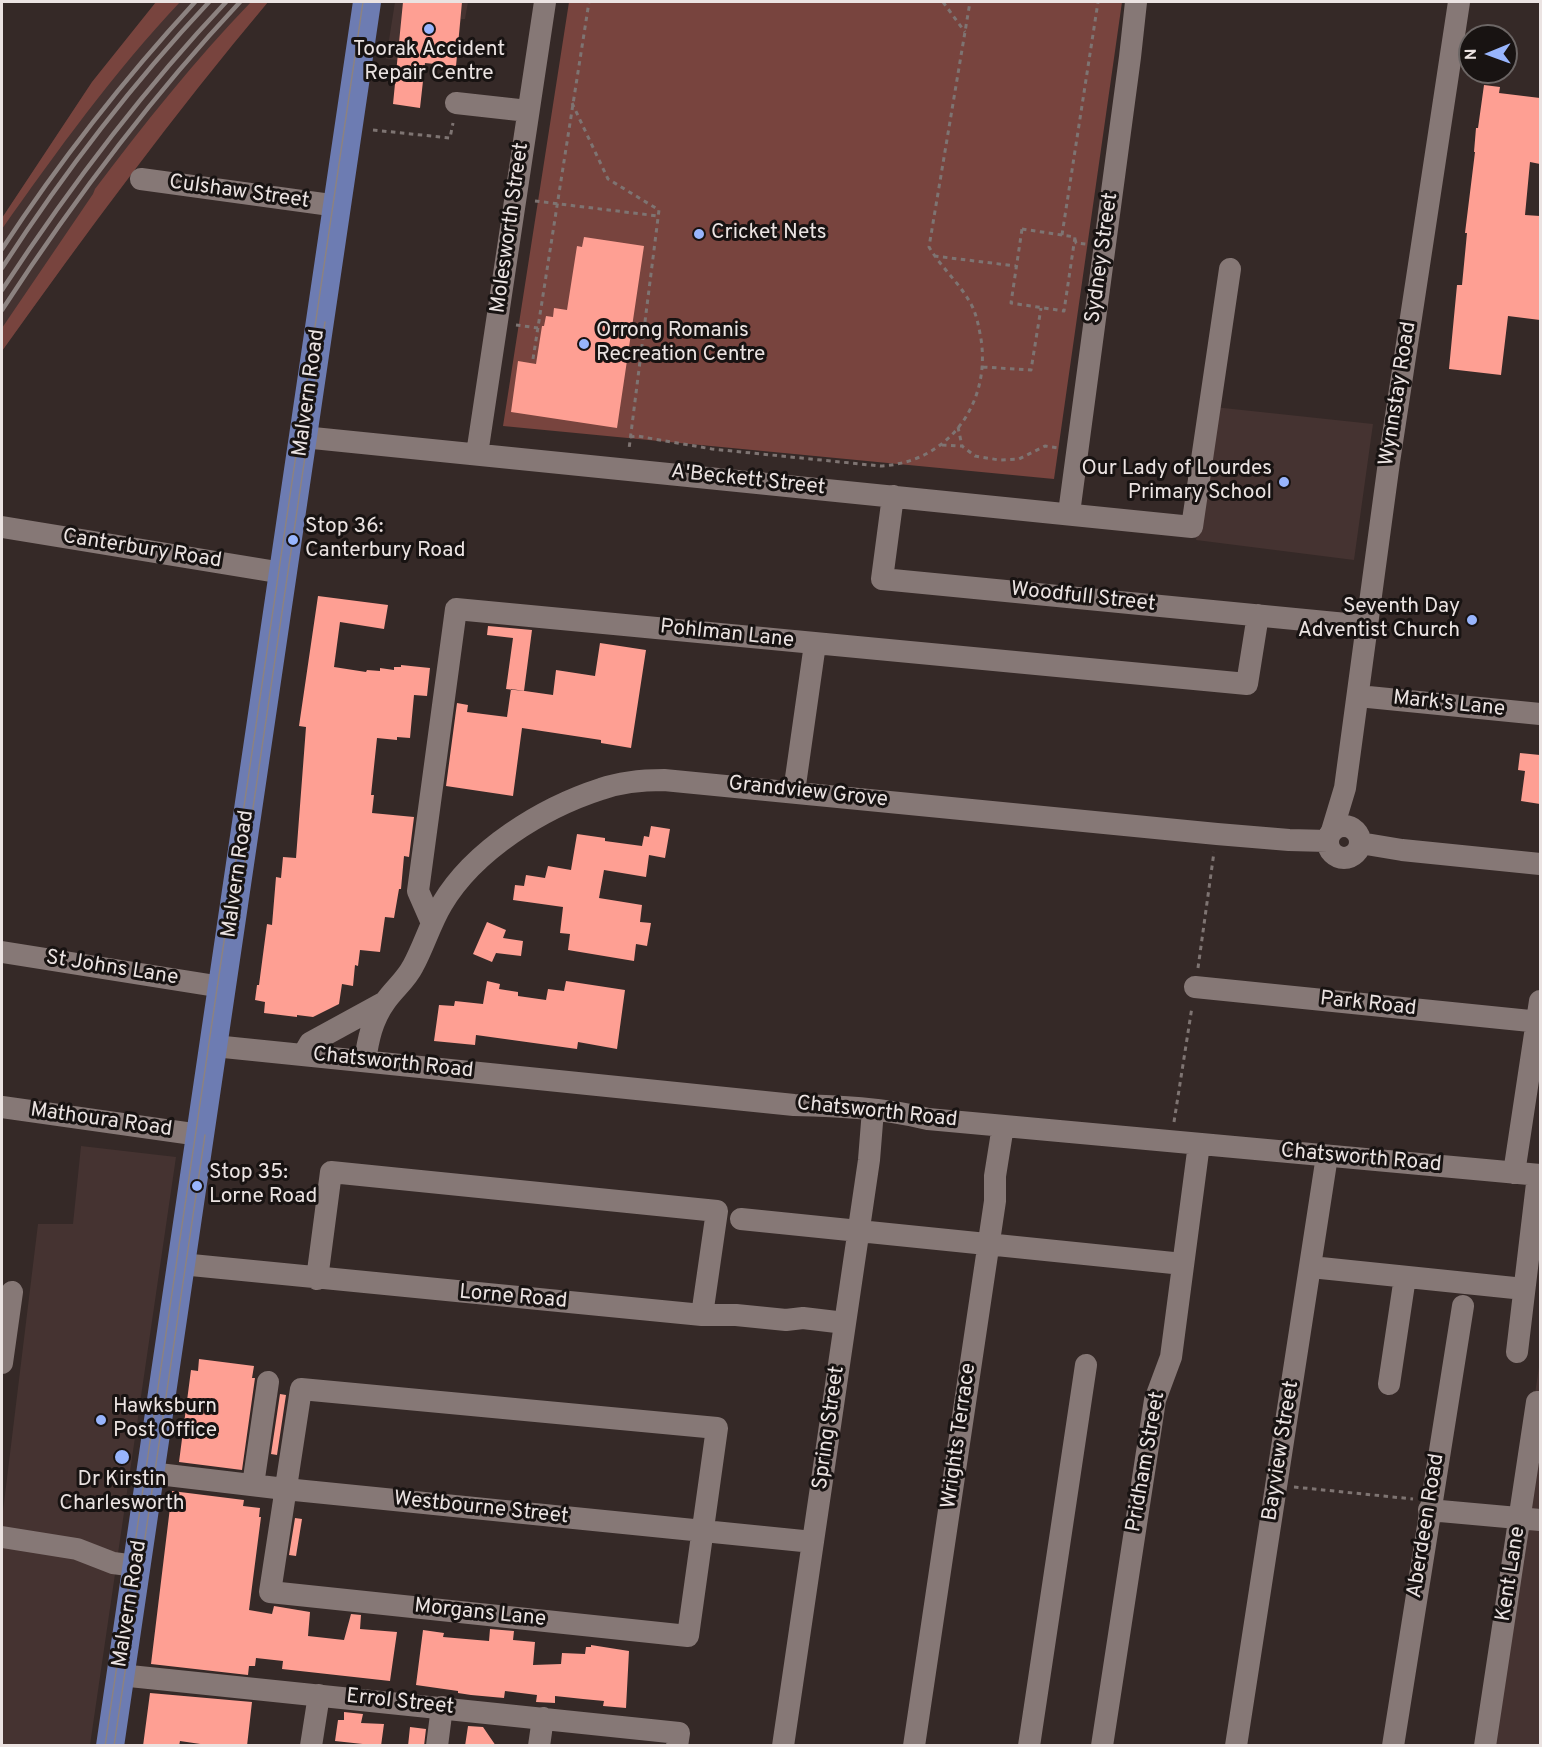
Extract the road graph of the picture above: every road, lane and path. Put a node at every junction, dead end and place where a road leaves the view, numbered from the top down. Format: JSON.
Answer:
{"nodes":[{"id":1,"x":373,"y":2,"type":"edge"},
{"id":2,"x":545,"y":2,"type":"edge"},
{"id":3,"x":589,"y":2,"type":"edge"},
{"id":4,"x":943,"y":2,"type":"edge"},
{"id":5,"x":970,"y":2,"type":"edge"},
{"id":6,"x":1098,"y":2,"type":"edge"},
{"id":7,"x":1136,"y":2,"type":"edge"},
{"id":8,"x":1459,"y":2,"type":"edge"},
{"id":9,"x":965,"y":32,"type":"junction"},
{"id":10,"x":456,"y":103,"type":"joint"},
{"id":11,"x":572,"y":103,"type":"junction"},
{"id":12,"x":528,"y":111,"type":"junction"},
{"id":13,"x":373,"y":130,"type":"dead end"},
{"id":14,"x":141,"y":179,"type":"dead end"},
{"id":15,"x":529,"y":200,"type":"dead end"},
{"id":16,"x":557,"y":204,"type":"junction"},
{"id":17,"x":338,"y":206,"type":"junction"},
{"id":18,"x":658,"y":216,"type":"junction"},
{"id":19,"x":1062,"y":235,"type":"junction"},
{"id":20,"x":1075,"y":237,"type":"junction"},
{"id":21,"x":1080,"y":244,"type":"dead end"},
{"id":22,"x":934,"y":256,"type":"junction"},
{"id":23,"x":1016,"y":266,"type":"junction"},
{"id":24,"x":1230,"y":269,"type":"dead end"},
{"id":25,"x":1041,"y":308,"type":"junction"},
{"id":26,"x":511,"y":324,"type":"dead end"},
{"id":27,"x":538,"y":328,"type":"junction"},
{"id":28,"x":533,"y":359,"type":"dead end"},
{"id":29,"x":983,"y":368,"type":"junction"},
{"id":30,"x":957,"y":428,"type":"junction"},
{"id":31,"x":303,"y":437,"type":"junction"},
{"id":32,"x":630,"y":437,"type":"junction"},
{"id":33,"x":942,"y":445,"type":"junction"},
{"id":34,"x":962,"y":446,"type":"junction"},
{"id":35,"x":1067,"y":449,"type":"dead end"},
{"id":36,"x":477,"y":454,"type":"junction"},
{"id":37,"x":626,"y":469,"type":"junction"},
{"id":38,"x":893,"y":496,"type":"junction"},
{"id":39,"x":1069,"y":513,"type":"junction"},
{"id":40,"x":2,"y":527,"type":"edge"},
{"id":41,"x":283,"y":573,"type":"junction"},
{"id":42,"x":1258,"y":615,"type":"junction"},
{"id":43,"x":1367,"y":626,"type":"junction"},
{"id":44,"x":815,"y":644,"type":"junction"},
{"id":45,"x":1358,"y":696,"type":"junction"},
{"id":46,"x":1540,"y":714,"type":"edge"},
{"id":47,"x":794,"y":792,"type":"junction"},
{"id":48,"x":1343,"y":836,"type":"junction"},
{"id":49,"x":1540,"y":864,"type":"edge"},
{"id":50,"x":432,"y":923,"type":"junction"},
{"id":51,"x":2,"y":952,"type":"edge"},
{"id":52,"x":222,"y":987,"type":"junction"},
{"id":53,"x":1195,"y":987,"type":"dead end"},
{"id":54,"x":385,"y":1002,"type":"junction"},
{"id":55,"x":1539,"y":1015,"type":"edge"},
{"id":56,"x":214,"y":1046,"type":"junction"},
{"id":57,"x":303,"y":1055,"type":"junction"},
{"id":58,"x":365,"y":1061,"type":"junction"},
{"id":59,"x":2,"y":1107,"type":"edge"},
{"id":60,"x":873,"y":1110,"type":"junction"},
{"id":61,"x":1003,"y":1126,"type":"junction"},
{"id":62,"x":200,"y":1135,"type":"junction"},
{"id":63,"x":1199,"y":1144,"type":"junction"},
{"id":64,"x":1327,"y":1156,"type":"junction"},
{"id":65,"x":1514,"y":1173,"type":"junction"},
{"id":66,"x":1539,"y":1175,"type":"edge"},
{"id":67,"x":741,"y":1219,"type":"dead end"},
{"id":68,"x":858,"y":1230,"type":"junction"},
{"id":69,"x":989,"y":1244,"type":"junction"},
{"id":70,"x":181,"y":1264,"type":"junction"},
{"id":71,"x":1183,"y":1264,"type":"junction"},
{"id":72,"x":1311,"y":1267,"type":"junction"},
{"id":73,"x":1405,"y":1276,"type":"junction"},
{"id":74,"x":317,"y":1279,"type":"junction"},
{"id":75,"x":1524,"y":1289,"type":"junction"},
{"id":76,"x":12,"y":1292,"type":"dead end"},
{"id":77,"x":1463,"y":1306,"type":"dead end"},
{"id":78,"x":702,"y":1315,"type":"junction"},
{"id":79,"x":845,"y":1323,"type":"junction"},
{"id":80,"x":1517,"y":1352,"type":"dead end"},
{"id":81,"x":2,"y":1363,"type":"edge"},
{"id":82,"x":1086,"y":1365,"type":"dead end"},
{"id":83,"x":268,"y":1382,"type":"dead end"},
{"id":84,"x":1389,"y":1384,"type":"dead end"},
{"id":85,"x":1537,"y":1402,"type":"dead end"},
{"id":86,"x":150,"y":1473,"type":"junction"},
{"id":87,"x":253,"y":1485,"type":"junction"},
{"id":88,"x":1277,"y":1485,"type":"junction"},
{"id":89,"x":285,"y":1489,"type":"junction"},
{"id":90,"x":1423,"y":1508,"type":"junction"},
{"id":91,"x":1531,"y":1519,"type":"edge"},
{"id":92,"x":703,"y":1531,"type":"junction"},
{"id":93,"x":2,"y":1538,"type":"edge"},
{"id":94,"x":813,"y":1542,"type":"junction"},
{"id":95,"x":136,"y":1566,"type":"junction"},
{"id":96,"x":120,"y":1675,"type":"junction"},
{"id":97,"x":319,"y":1695,"type":"junction"},
{"id":98,"x":442,"y":1707,"type":"junction"},
{"id":99,"x":543,"y":1718,"type":"junction"},
{"id":100,"x":678,"y":1739,"type":"edge"},
{"id":101,"x":110,"y":1746,"type":"edge"},
{"id":102,"x":311,"y":1746,"type":"edge"},
{"id":103,"x":437,"y":1746,"type":"edge"},
{"id":104,"x":539,"y":1746,"type":"edge"},
{"id":105,"x":783,"y":1746,"type":"edge"},
{"id":106,"x":914,"y":1746,"type":"edge"},
{"id":107,"x":1029,"y":1746,"type":"edge"},
{"id":108,"x":1102,"y":1746,"type":"edge"},
{"id":109,"x":1236,"y":1746,"type":"edge"},
{"id":110,"x":1394,"y":1746,"type":"edge"},
{"id":111,"x":1485,"y":1746,"type":"edge"}],
"edges":[{"from":1,"to":17,"type":"main road","name":"Malvern Road"},
{"from":2,"to":12,"type":"street","name":"Molesworth Street"},
{"from":3,"to":11,"type":"path"},
{"from":4,"to":9,"type":"path"},
{"from":5,"to":9,"type":"path"},
{"from":6,"to":19,"type":"path"},
{"from":7,"to":39,"type":"street","name":"Sydney Street"},
{"from":8,"to":43,"type":"street","name":"Wynnstay Road"},
{"from":9,"to":22,"type":"path"},
{"from":10,"to":12,"type":"street"},
{"from":10,"to":13,"type":"path"},
{"from":11,"to":16,"type":"path"},
{"from":11,"to":18,"type":"path"},
{"from":12,"to":36,"type":"street","name":"Molesworth Street"},
{"from":14,"to":17,"type":"street","name":"Culshaw Street"},
{"from":15,"to":16,"type":"path"},
{"from":16,"to":18,"type":"path"},
{"from":16,"to":27,"type":"path"},
{"from":17,"to":31,"type":"main road","name":"Malvern Road"},
{"from":18,"to":32,"type":"path"},
{"from":19,"to":20,"type":"path"},
{"from":19,"to":23,"type":"path"},
{"from":20,"to":21,"type":"path"},
{"from":20,"to":25,"type":"path"},
{"from":22,"to":23,"type":"path"},
{"from":22,"to":29,"type":"path"},
{"from":23,"to":25,"type":"path"},
{"from":24,"to":39,"type":"street","name":"A'Beckett Street"},
{"from":25,"to":29,"type":"path"},
{"from":26,"to":27,"type":"path"},
{"from":27,"to":28,"type":"path"},
{"from":29,"to":30,"type":"path"},
{"from":30,"to":33,"type":"path"},
{"from":30,"to":34,"type":"path"},
{"from":31,"to":36,"type":"street","name":"A'Beckett Street"},
{"from":31,"to":41,"type":"main road","name":"Malvern Road"},
{"from":32,"to":33,"type":"path"},
{"from":32,"to":37,"type":"path"},
{"from":33,"to":34,"type":"path"},
{"from":34,"to":35,"type":"path"},
{"from":36,"to":37,"type":"street","name":"A'Beckett Street"},
{"from":37,"to":38,"type":"street","name":"A'Beckett Street"},
{"from":38,"to":39,"type":"street","name":"A'Beckett Street"},
{"from":38,"to":42,"type":"street","name":"Woodfull Street"},
{"from":40,"to":41,"type":"street","name":"Canterbury Road"},
{"from":41,"to":52,"type":"main road","name":"Malvern Road"},
{"from":42,"to":43,"type":"street","name":"Woodfull Street"},
{"from":42,"to":44,"type":"street","name":"Pohlman Lane"},
{"from":43,"to":45,"type":"street","name":"Wynnstay Road"},
{"from":44,"to":47,"type":"street"},
{"from":44,"to":50,"type":"street","name":"Pohlman Lane"},
{"from":45,"to":46,"type":"street","name":"Mark's Lane"},
{"from":45,"to":48,"type":"street","name":"Wynnstay Road"},
{"from":47,"to":48,"type":"street","name":"Grandview Grove"},
{"from":47,"to":50,"type":"street","name":"Grandview Grove"},
{"from":48,"to":49,"type":"street","name":"Grandview Grove"},
{"from":50,"to":54,"type":"street","name":"Grandview Grove"},
{"from":51,"to":52,"type":"street","name":"St Johns Lane"},
{"from":52,"to":56,"type":"main road","name":"Malvern Road"},
{"from":53,"to":55,"type":"street","name":"Park Road"},
{"from":54,"to":57,"type":"street","name":"Grandview Grove"},
{"from":54,"to":58,"type":"street","name":"Grandview Grove"},
{"from":55,"to":65,"type":"street"},
{"from":56,"to":57,"type":"street","name":"Chatsworth Road"},
{"from":56,"to":62,"type":"main road","name":"Malvern Road"},
{"from":57,"to":58,"type":"street","name":"Chatsworth Road"},
{"from":58,"to":60,"type":"street","name":"Chatsworth Road"},
{"from":59,"to":62,"type":"street","name":"Mathoura Road"},
{"from":60,"to":61,"type":"street","name":"Chatsworth Road"},
{"from":60,"to":68,"type":"street","name":"Spring Street"},
{"from":61,"to":63,"type":"street","name":"Chatsworth Road"},
{"from":61,"to":69,"type":"street","name":"Wrights Terrace"},
{"from":62,"to":70,"type":"main road","name":"Malvern Road"},
{"from":63,"to":64,"type":"street","name":"Chatsworth Road"},
{"from":63,"to":71,"type":"street","name":"Pridham Street"},
{"from":64,"to":65,"type":"street","name":"Chatsworth Road"},
{"from":64,"to":72,"type":"street","name":"Bayview Street"},
{"from":65,"to":66,"type":"street","name":"Chatsworth Road"},
{"from":66,"to":75,"type":"street"},
{"from":67,"to":68,"type":"street"},
{"from":68,"to":69,"type":"street"},
{"from":68,"to":79,"type":"street","name":"Spring Street"},
{"from":69,"to":71,"type":"street"},
{"from":69,"to":106,"type":"street","name":"Wrights Terrace"},
{"from":70,"to":74,"type":"street","name":"Lorne Road"},
{"from":70,"to":86,"type":"main road","name":"Malvern Road"},
{"from":71,"to":108,"type":"street","name":"Pridham Street"},
{"from":72,"to":73,"type":"street"},
{"from":72,"to":88,"type":"street","name":"Bayview Street"},
{"from":73,"to":75,"type":"street"},
{"from":73,"to":84,"type":"street"},
{"from":74,"to":78,"type":"street","name":"Lorne Road"},
{"from":74,"to":78,"type":"street"},
{"from":75,"to":80,"type":"street"},
{"from":76,"to":81,"type":"street"},
{"from":77,"to":90,"type":"street","name":"Aberdeen Road"},
{"from":78,"to":79,"type":"street","name":"Lorne Road"},
{"from":79,"to":94,"type":"street","name":"Spring Street"},
{"from":82,"to":107,"type":"street"},
{"from":83,"to":87,"type":"street"},
{"from":85,"to":91,"type":"street","name":"Kent Lane"},
{"from":86,"to":87,"type":"street","name":"Westbourne Street"},
{"from":86,"to":95,"type":"main road","name":"Malvern Road"},
{"from":87,"to":89,"type":"street","name":"Westbourne Street"},
{"from":88,"to":90,"type":"path"},
{"from":88,"to":109,"type":"street","name":"Bayview Street"},
{"from":89,"to":92,"type":"street","name":"Westbourne Street"},
{"from":89,"to":92,"type":"street"},
{"from":89,"to":92,"type":"street","name":"Morgans Lane"},
{"from":90,"to":91,"type":"street"},
{"from":90,"to":110,"type":"street","name":"Aberdeen Road"},
{"from":91,"to":111,"type":"street","name":"Kent Lane"},
{"from":92,"to":94,"type":"street","name":"Westbourne Street"},
{"from":93,"to":95,"type":"street"},
{"from":94,"to":105,"type":"street","name":"Spring Street"},
{"from":95,"to":96,"type":"main road","name":"Malvern Road"},
{"from":96,"to":97,"type":"street","name":"Errol Street"},
{"from":96,"to":101,"type":"main road","name":"Malvern Road"},
{"from":97,"to":98,"type":"street","name":"Errol Street"},
{"from":97,"to":102,"type":"street"},
{"from":98,"to":99,"type":"street","name":"Errol Street"},
{"from":98,"to":103,"type":"street"},
{"from":99,"to":100,"type":"street","name":"Errol Street"},
{"from":99,"to":104,"type":"street"}]}
